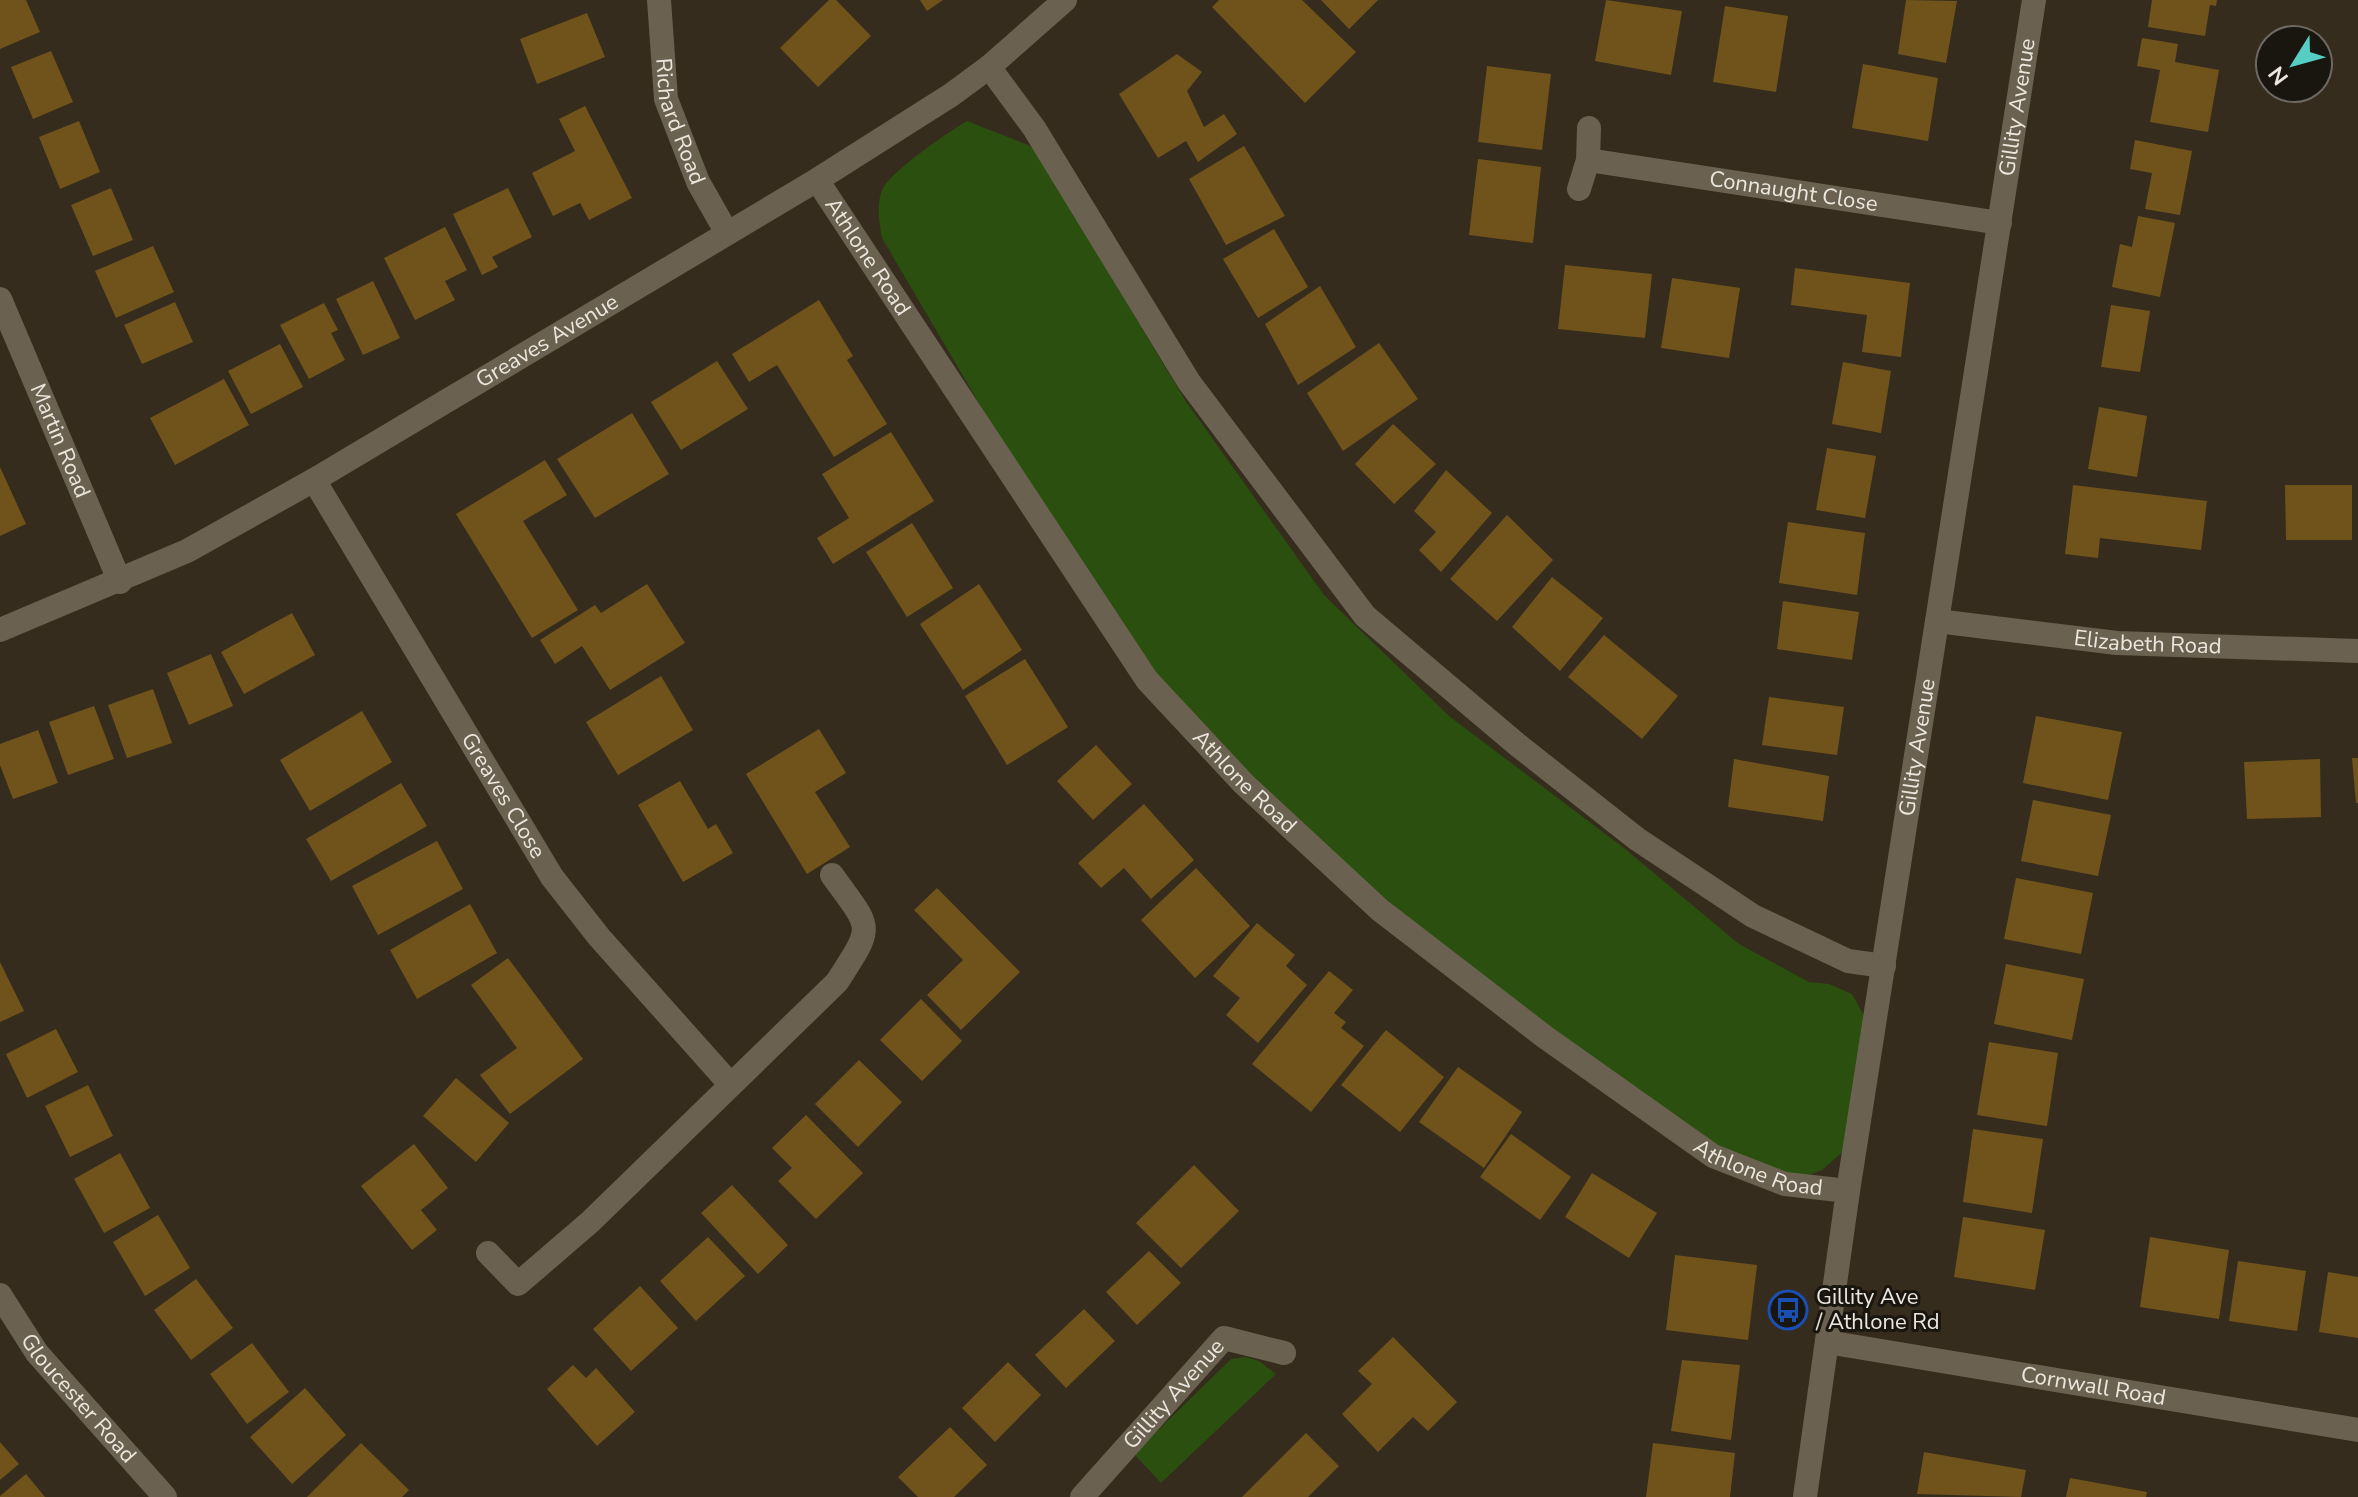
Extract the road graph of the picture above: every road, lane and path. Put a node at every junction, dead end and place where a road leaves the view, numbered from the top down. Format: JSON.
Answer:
{"nodes":[{"id":1,"x":659,"y":0,"type":"edge"},
{"id":2,"x":1065,"y":0,"type":"edge"},
{"id":3,"x":2034,"y":0,"type":"edge"},
{"id":4,"x":989,"y":67,"type":"junction"},
{"id":5,"x":1589,"y":128,"type":"dead end"},
{"id":6,"x":1588,"y":160,"type":"junction"},
{"id":7,"x":817,"y":180,"type":"junction"},
{"id":8,"x":1579,"y":189,"type":"dead end"},
{"id":9,"x":2000,"y":223,"type":"junction"},
{"id":10,"x":727,"y":233,"type":"junction"},
{"id":11,"x":0,"y":299,"type":"edge"},
{"id":12,"x":314,"y":480,"type":"junction"},
{"id":13,"x":120,"y":582,"type":"junction"},
{"id":14,"x":1937,"y":621,"type":"junction"},
{"id":15,"x":0,"y":630,"type":"edge"},
{"id":16,"x":2358,"y":651,"type":"edge"},
{"id":17,"x":832,"y":875,"type":"dead end"},
{"id":18,"x":1884,"y":966,"type":"junction"},
{"id":19,"x":730,"y":1084,"type":"junction"},
{"id":20,"x":1848,"y":1191,"type":"junction"},
{"id":21,"x":488,"y":1253,"type":"dead end"},
{"id":22,"x":0,"y":1295,"type":"edge"},
{"id":23,"x":1827,"y":1342,"type":"junction"},
{"id":24,"x":1284,"y":1353,"type":"dead end"},
{"id":25,"x":2358,"y":1430,"type":"edge"},
{"id":26,"x":165,"y":1497,"type":"edge"},
{"id":27,"x":1082,"y":1497,"type":"edge"},
{"id":28,"x":1805,"y":1497,"type":"edge"}],
"edges":[{"from":1,"to":10,"type":"street","name":"Richard Road"},
{"from":2,"to":4,"type":"street","name":"Greaves Avenue"},
{"from":3,"to":9,"type":"street","name":"Gillity Avenue"},
{"from":4,"to":7,"type":"street","name":"Greaves Avenue"},
{"from":4,"to":18,"type":"street"},
{"from":5,"to":6,"type":"street"},
{"from":6,"to":8,"type":"street"},
{"from":6,"to":9,"type":"street","name":"Connaught Close"},
{"from":7,"to":10,"type":"street","name":"Greaves Avenue"},
{"from":7,"to":20,"type":"street","name":"Athlone Road"},
{"from":9,"to":14,"type":"street","name":"Gillity Avenue"},
{"from":10,"to":12,"type":"street","name":"Greaves Avenue"},
{"from":11,"to":13,"type":"street","name":"Martin Road"},
{"from":12,"to":13,"type":"street","name":"Greaves Avenue"},
{"from":12,"to":19,"type":"street","name":"Greaves Close"},
{"from":13,"to":15,"type":"street","name":"Greaves Avenue"},
{"from":14,"to":16,"type":"street","name":"Elizabeth Road"},
{"from":14,"to":18,"type":"street","name":"Gillity Avenue"},
{"from":17,"to":19,"type":"street"},
{"from":18,"to":20,"type":"street","name":"Gillity Avenue"},
{"from":19,"to":21,"type":"street"},
{"from":20,"to":23,"type":"street","name":"Gillity Avenue"},
{"from":22,"to":26,"type":"street","name":"Gloucester Road"},
{"from":23,"to":25,"type":"street","name":"Cornwall Road"},
{"from":23,"to":28,"type":"street","name":"Gillity Avenue"},
{"from":24,"to":27,"type":"street","name":"Gillity Avenue"}]}
